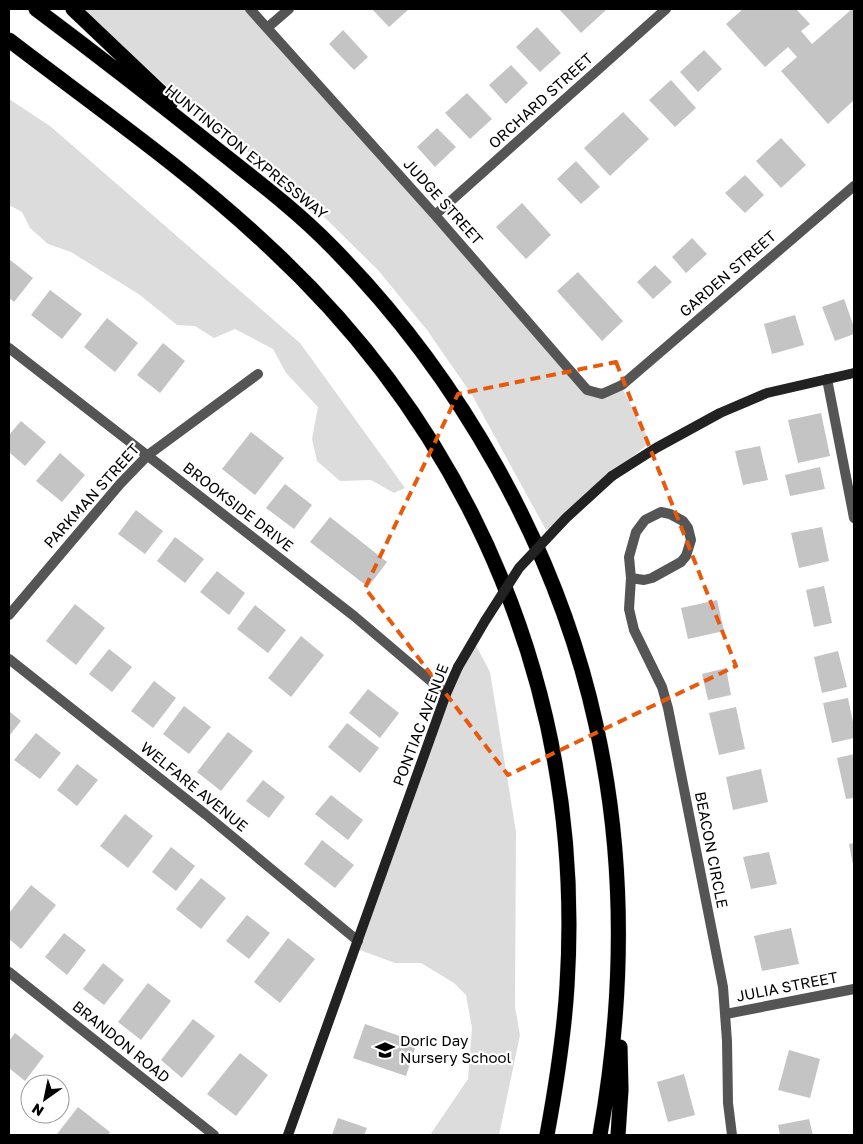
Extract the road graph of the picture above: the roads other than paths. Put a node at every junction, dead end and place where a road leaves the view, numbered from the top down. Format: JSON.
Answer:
{"nodes":[{"id":1,"x":36,"y":9,"type":"edge"},
{"id":2,"x":72,"y":9,"type":"edge"},
{"id":3,"x":250,"y":9,"type":"edge"},
{"id":4,"x":289,"y":9,"type":"edge"},
{"id":5,"x":666,"y":9,"type":"edge"},
{"id":6,"x":267,"y":28,"type":"junction"},
{"id":7,"x":9,"y":40,"type":"edge"},
{"id":8,"x":9,"y":50,"type":"edge"},
{"id":9,"x":113,"y":120,"type":"junction"},
{"id":10,"x":237,"y":165,"type":"junction"},
{"id":11,"x":854,"y":186,"type":"edge"},
{"id":12,"x":435,"y":215,"type":"junction"},
{"id":13,"x":9,"y":348,"type":"edge"},
{"id":14,"x":854,"y":373,"type":"edge"},
{"id":15,"x":258,"y":374,"type":"dead end"},
{"id":16,"x":827,"y":379,"type":"junction"},
{"id":17,"x":622,"y":385,"type":"joint"},
{"id":18,"x":148,"y":455,"type":"junction"},
{"id":19,"x":854,"y":518,"type":"edge"},
{"id":20,"x":631,"y":578,"type":"junction"},
{"id":21,"x":9,"y":615,"type":"edge"},
{"id":22,"x":9,"y":659,"type":"edge"},
{"id":23,"x":446,"y":694,"type":"junction"},
{"id":24,"x":358,"y":941,"type":"junction"},
{"id":25,"x":618,"y":965,"type":"junction"},
{"id":26,"x":9,"y":972,"type":"edge"},
{"id":27,"x":854,"y":989,"type":"edge"},
{"id":28,"x":726,"y":1014,"type":"junction"},
{"id":29,"x":214,"y":1135,"type":"edge"},
{"id":30,"x":288,"y":1135,"type":"edge"},
{"id":31,"x":546,"y":1135,"type":"edge"},
{"id":32,"x":600,"y":1135,"type":"edge"},
{"id":33,"x":618,"y":1135,"type":"edge"},
{"id":34,"x":732,"y":1135,"type":"edge"}],
"edges":[{"from":1,"to":10,"type":"highway","name":"HUNTINGTON EXPRESSWAY"},
{"from":2,"to":10,"type":"highway"},
{"from":3,"to":6,"type":"street","name":"JUDGE STREET"},
{"from":4,"to":6,"type":"street"},
{"from":5,"to":12,"type":"street","name":"ORCHARD STREET"},
{"from":6,"to":12,"type":"street","name":"JUDGE STREET"},
{"from":7,"to":9,"type":"highway"},
{"from":8,"to":9,"type":"highway"},
{"from":9,"to":31,"type":"highway"},
{"from":10,"to":25,"type":"highway","name":"HUNTINGTON EXPRESSWAY"},
{"from":11,"to":17,"type":"street","name":"GARDEN STREET"},
{"from":12,"to":17,"type":"street","name":"JUDGE STREET"},
{"from":13,"to":18,"type":"street","name":"BROOKSIDE DRIVE"},
{"from":14,"to":16,"type":"main road","name":"PONTIAC AVENUE"},
{"from":15,"to":18,"type":"street","name":"PARKMAN STREET"},
{"from":16,"to":19,"type":"street"},
{"from":16,"to":23,"type":"main road","name":"PONTIAC AVENUE","bridge":true},
{"from":18,"to":21,"type":"street","name":"PARKMAN STREET"},
{"from":18,"to":23,"type":"street","name":"BROOKSIDE DRIVE"},
{"from":20,"to":20,"type":"street","name":"BEACON CIRCLE"},
{"from":20,"to":28,"type":"street","name":"BEACON CIRCLE"},
{"from":22,"to":24,"type":"street","name":"WELFARE AVENUE"},
{"from":23,"to":24,"type":"main road","name":"PONTIAC AVENUE"},
{"from":24,"to":30,"type":"main road","name":"PONTIAC AVENUE"},
{"from":25,"to":32,"type":"highway","name":"HUNTINGTON EXPRESSWAY"},
{"from":25,"to":33,"type":"highway"},
{"from":26,"to":29,"type":"street","name":"BRANDON ROAD"},
{"from":27,"to":28,"type":"street","name":"JULIA STREET"},
{"from":28,"to":34,"type":"street","name":"BEACON CIRCLE"}]}
